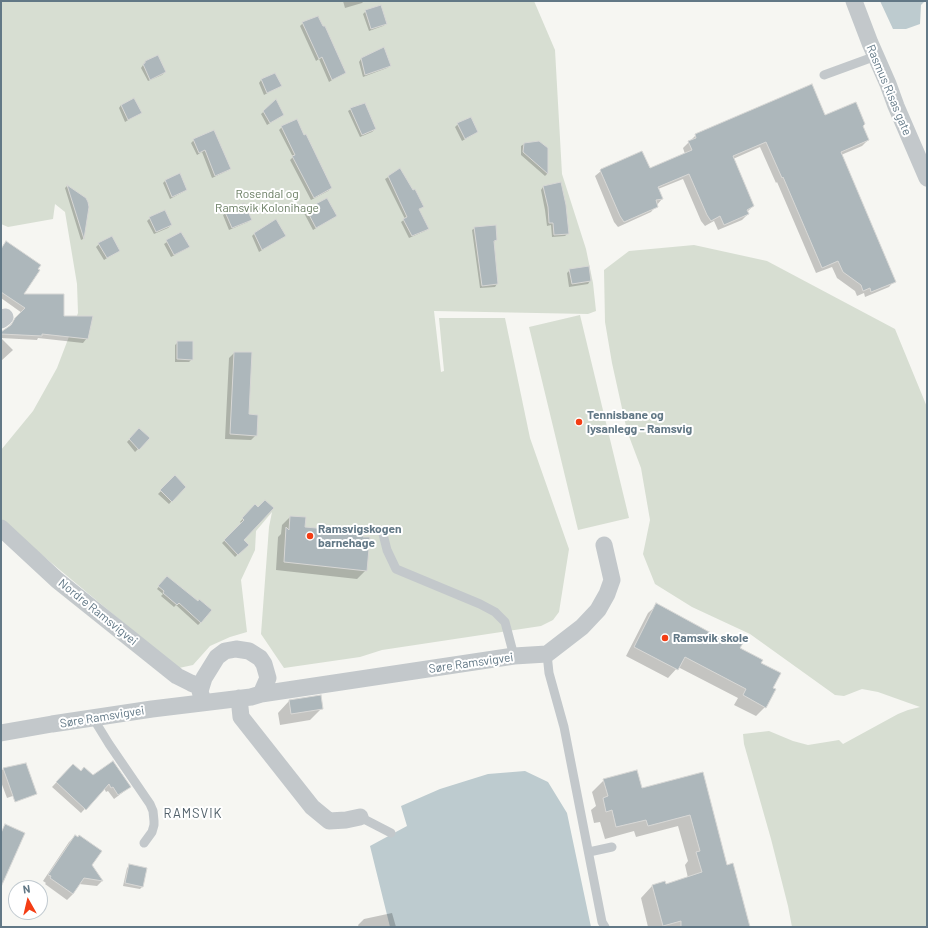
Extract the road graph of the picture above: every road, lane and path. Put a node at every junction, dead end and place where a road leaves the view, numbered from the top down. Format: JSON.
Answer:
{"nodes":[{"id":1,"x":854,"y":1,"type":"edge"},
{"id":2,"x":876,"y":56,"type":"junction"},
{"id":3,"x":824,"y":75,"type":"dead end"},
{"id":4,"x":927,"y":178,"type":"edge"},
{"id":5,"x":1,"y":528,"type":"edge"},
{"id":6,"x":383,"y":534,"type":"dead end"},
{"id":7,"x":604,"y":546,"type":"dead end"},
{"id":8,"x":547,"y":654,"type":"junction"},
{"id":9,"x":514,"y":656,"type":"junction"},
{"id":10,"x":261,"y":694,"type":"junction"},
{"id":11,"x":203,"y":695,"type":"junction"},
{"id":12,"x":238,"y":698,"type":"junction"},
{"id":13,"x":93,"y":718,"type":"junction"},
{"id":14,"x":1,"y":733,"type":"edge"},
{"id":15,"x":360,"y":817,"type":"joint"},
{"id":16,"x":391,"y":833,"type":"dead end"},
{"id":17,"x":144,"y":843,"type":"dead end"},
{"id":18,"x":612,"y":847,"type":"dead end"},
{"id":19,"x":588,"y":852,"type":"junction"},
{"id":20,"x":606,"y":927,"type":"edge"}],
"edges":[{"from":1,"to":2,"type":"street","name":"Rasmus Risas gate"},
{"from":2,"to":3,"type":"lane"},
{"from":2,"to":4,"type":"street","name":"Rasmus Risas gate"},
{"from":5,"to":11,"type":"street","name":"Nordre Ramsvigvei"},
{"from":6,"to":9,"type":"lane"},
{"from":7,"to":8,"type":"street"},
{"from":8,"to":9,"type":"street","name":"Søre Ramsvigvei"},
{"from":8,"to":19,"type":"lane"},
{"from":9,"to":10,"type":"street","name":"Søre Ramsvigvei"},
{"from":10,"to":11,"type":"street"},
{"from":10,"to":12,"type":"street","name":"Søre Ramsvigvei"},
{"from":11,"to":12,"type":"street","name":"Søre Ramsvigvei"},
{"from":11,"to":13,"type":"street","name":"Søre Ramsvigvei"},
{"from":12,"to":15,"type":"street"},
{"from":13,"to":14,"type":"street","name":"Søre Ramsvigvei"},
{"from":13,"to":17,"type":"lane"},
{"from":15,"to":16,"type":"lane"},
{"from":18,"to":19,"type":"lane"},
{"from":19,"to":20,"type":"lane"}]}
